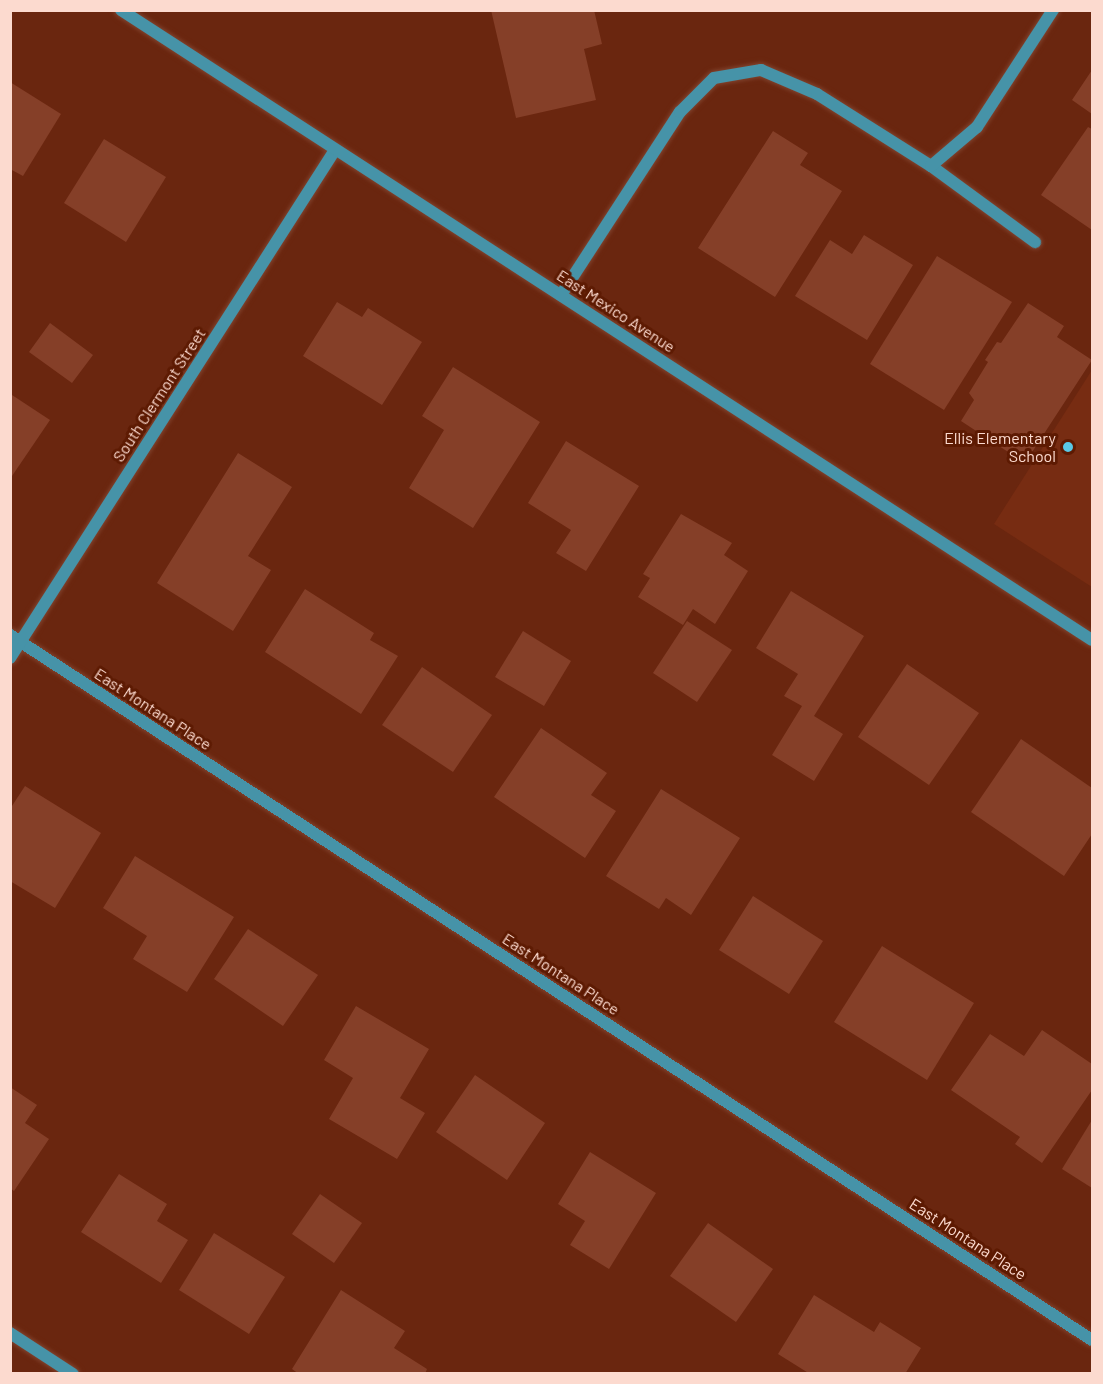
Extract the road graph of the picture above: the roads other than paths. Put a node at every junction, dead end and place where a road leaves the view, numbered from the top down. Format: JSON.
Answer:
{"nodes":[{"id":1,"x":121,"y":10,"type":"edge"},
{"id":2,"x":1053,"y":10,"type":"edge"},
{"id":3,"x":335,"y":150,"type":"junction"},
{"id":4,"x":931,"y":166,"type":"junction"},
{"id":5,"x":1035,"y":242,"type":"dead end"},
{"id":6,"x":561,"y":295,"type":"junction"},
{"id":7,"x":16,"y":639,"type":"edge"},
{"id":8,"x":1092,"y":640,"type":"edge"},
{"id":9,"x":10,"y":658,"type":"edge"},
{"id":10,"x":10,"y":1333,"type":"edge"},
{"id":11,"x":1092,"y":1340,"type":"edge"},
{"id":12,"x":73,"y":1374,"type":"edge"}],
"edges":[{"from":1,"to":3,"type":"street","name":"East Mexico Avenue"},
{"from":2,"to":4,"type":"street"},
{"from":3,"to":6,"type":"street","name":"East Mexico Avenue"},
{"from":3,"to":7,"type":"street","name":"South Clermont Street"},
{"from":4,"to":5,"type":"street"},
{"from":4,"to":6,"type":"street"},
{"from":6,"to":8,"type":"street","name":"East Mexico Avenue"},
{"from":7,"to":9,"type":"street","name":"South Clermont Street"},
{"from":7,"to":11,"type":"street","name":"East Montana Place"},
{"from":10,"to":12,"type":"street"}]}
